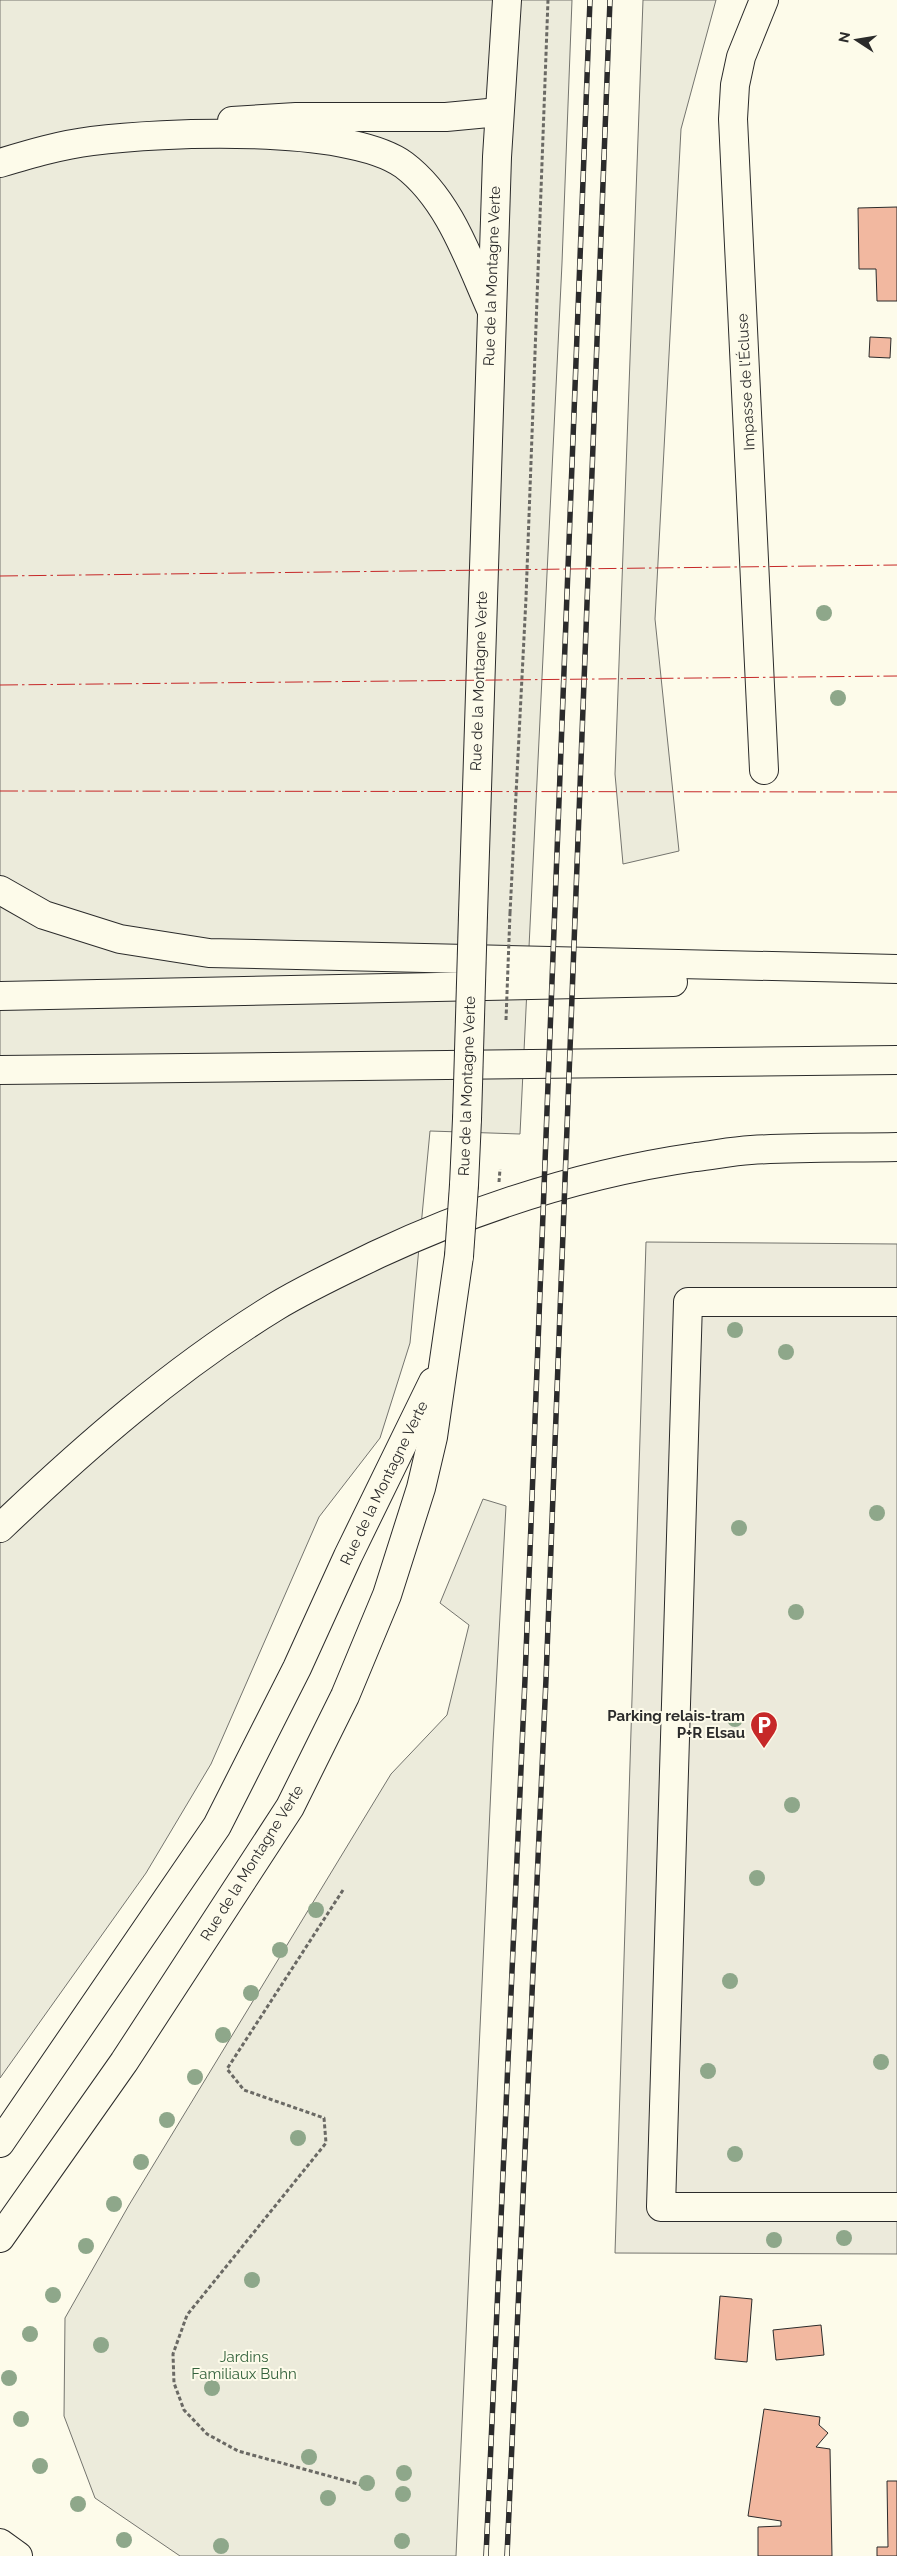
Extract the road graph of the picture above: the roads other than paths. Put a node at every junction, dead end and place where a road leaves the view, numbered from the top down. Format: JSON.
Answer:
{"nodes":[{"id":1,"x":507,"y":0,"type":"edge"},
{"id":2,"x":764,"y":0,"type":"edge"},
{"id":3,"x":499,"y":112,"type":"junction"},
{"id":4,"x":177,"y":134,"type":"junction"},
{"id":5,"x":0,"y":163,"type":"edge"},
{"id":6,"x":491,"y":309,"type":"junction"},
{"id":7,"x":764,"y":770,"type":"dead end"},
{"id":8,"x":0,"y":890,"type":"edge"},
{"id":9,"x":897,"y":969,"type":"edge"},
{"id":10,"x":897,"y":977,"type":"edge"},
{"id":11,"x":0,"y":996,"type":"edge"},
{"id":12,"x":897,"y":1060,"type":"edge"},
{"id":13,"x":0,"y":1070,"type":"edge"},
{"id":14,"x":897,"y":1147,"type":"edge"},
{"id":15,"x":897,"y":1302,"type":"edge"},
{"id":16,"x":443,"y":1361,"type":"junction"},
{"id":17,"x":0,"y":1528,"type":"edge"},
{"id":18,"x":0,"y":2143,"type":"edge"},
{"id":19,"x":897,"y":2207,"type":"edge"},
{"id":20,"x":0,"y":2238,"type":"edge"}],
"edges":[{"from":1,"to":3,"type":"main road","name":"Rue de la Montagne Verte"},
{"from":2,"to":7,"type":"main road","name":"Impasse de l'Écluse"},
{"from":3,"to":4,"type":"main road"},
{"from":3,"to":6,"type":"main road","name":"Rue de la Montagne Verte"},
{"from":4,"to":5,"type":"main road"},
{"from":4,"to":6,"type":"main road"},
{"from":6,"to":16,"type":"main road","name":"Rue de la Montagne Verte","bridge":true},
{"from":8,"to":9,"type":"main road"},
{"from":10,"to":11,"type":"main road"},
{"from":12,"to":13,"type":"main road"},
{"from":14,"to":17,"type":"main road"},
{"from":15,"to":19,"type":"main road"},
{"from":16,"to":18,"type":"main road","name":"Rue de la Montagne Verte"},
{"from":16,"to":20,"type":"main road","name":"Rue de la Montagne Verte"}]}
